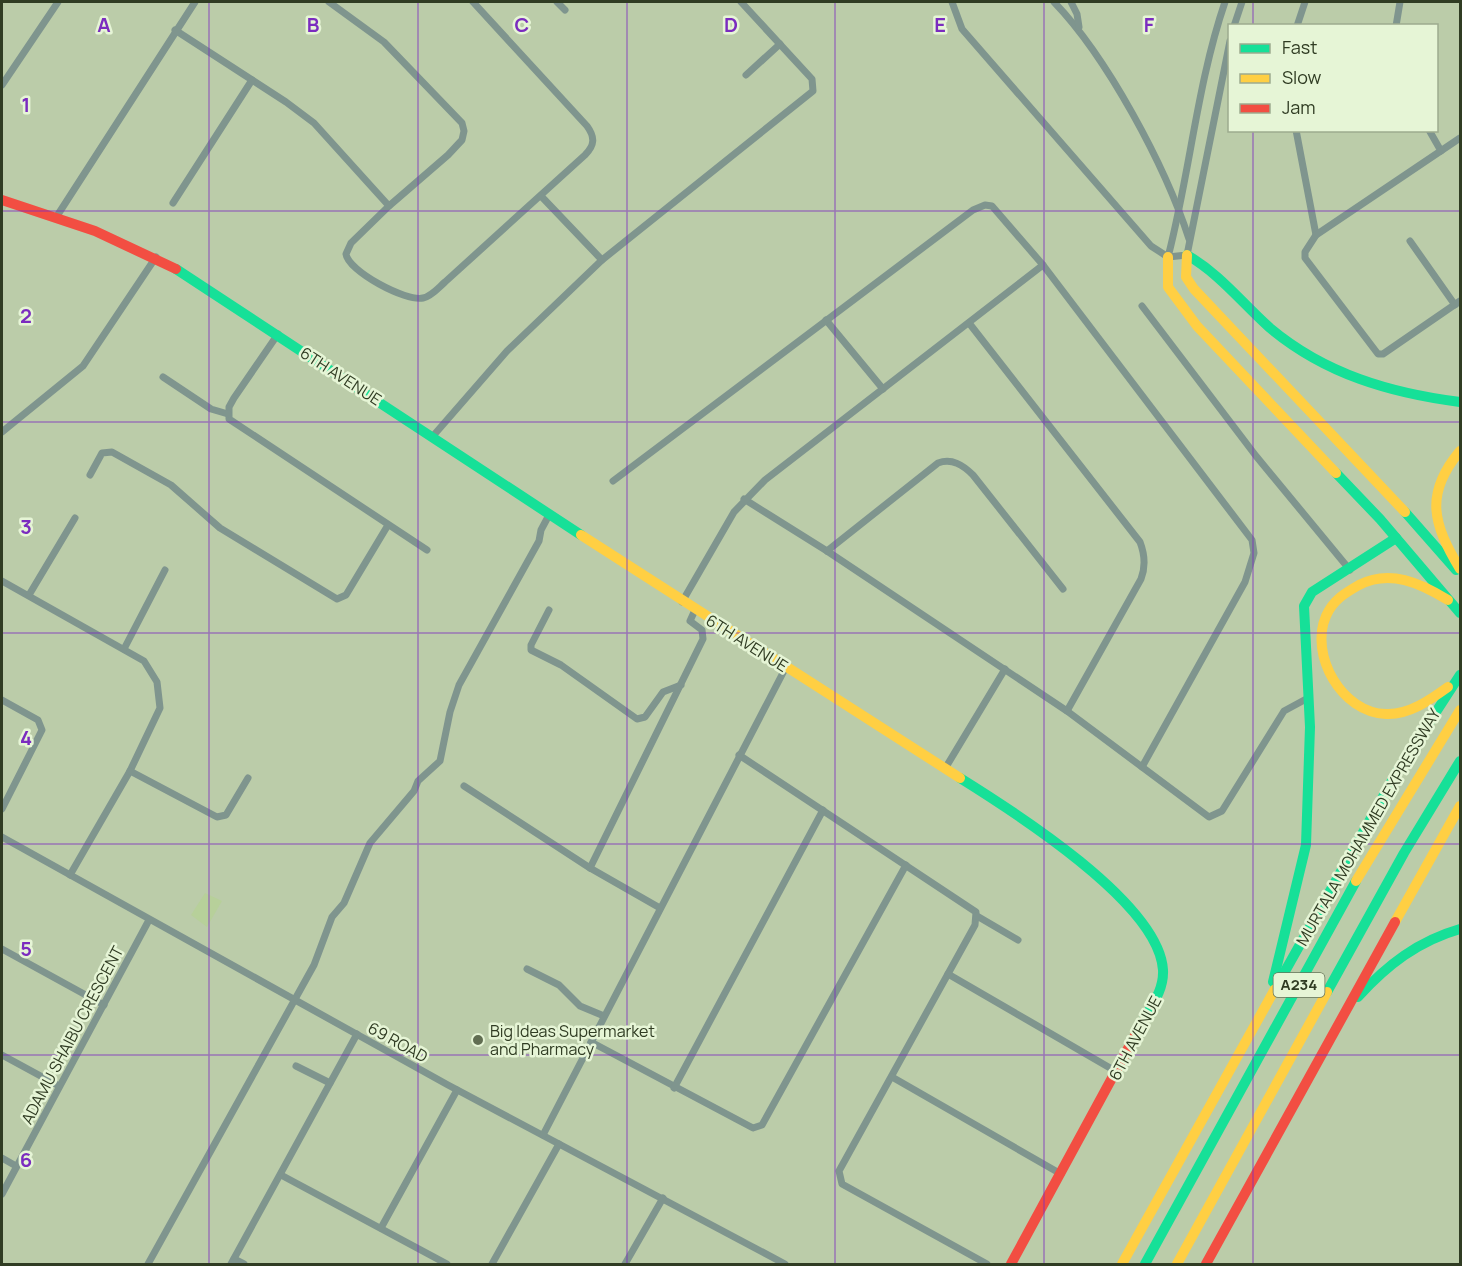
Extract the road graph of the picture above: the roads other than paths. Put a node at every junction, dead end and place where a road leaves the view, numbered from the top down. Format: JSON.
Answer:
{"nodes":[{"id":1,"x":58,"y":2,"type":"edge"},
{"id":2,"x":195,"y":2,"type":"edge"},
{"id":3,"x":329,"y":2,"type":"edge"},
{"id":4,"x":473,"y":2,"type":"edge"},
{"id":5,"x":557,"y":2,"type":"edge"},
{"id":6,"x":741,"y":2,"type":"edge"},
{"id":7,"x":952,"y":2,"type":"edge"},
{"id":8,"x":1054,"y":2,"type":"edge"},
{"id":9,"x":1071,"y":2,"type":"edge"},
{"id":10,"x":1225,"y":2,"type":"edge"},
{"id":11,"x":1242,"y":2,"type":"edge"},
{"id":12,"x":1305,"y":2,"type":"edge"},
{"id":13,"x":1400,"y":2,"type":"edge"},
{"id":14,"x":565,"y":10,"type":"dead end"},
{"id":15,"x":1235,"y":24,"type":"edge"},
{"id":16,"x":1298,"y":24,"type":"edge"},
{"id":17,"x":1396,"y":24,"type":"edge"},
{"id":18,"x":1079,"y":28,"type":"junction"},
{"id":19,"x":176,"y":30,"type":"junction"},
{"id":20,"x":780,"y":44,"type":"junction"},
{"id":21,"x":1228,"y":51,"type":"edge"},
{"id":22,"x":746,"y":75,"type":"dead end"},
{"id":23,"x":252,"y":80,"type":"junction"},
{"id":24,"x":2,"y":85,"type":"edge"},
{"id":25,"x":1430,"y":132,"type":"edge"},
{"id":26,"x":1296,"y":133,"type":"edge"},
{"id":27,"x":1461,"y":138,"type":"edge"},
{"id":28,"x":1441,"y":151,"type":"junction"},
{"id":29,"x":541,"y":196,"type":"junction"},
{"id":30,"x":2,"y":200,"type":"edge"},
{"id":31,"x":173,"y":203,"type":"dead end"},
{"id":32,"x":389,"y":206,"type":"junction"},
{"id":33,"x":1180,"y":211,"type":"junction"},
{"id":34,"x":57,"y":216,"type":"junction"},
{"id":35,"x":1316,"y":235,"type":"junction"},
{"id":36,"x":1189,"y":241,"type":"junction"},
{"id":37,"x":1410,"y":241,"type":"dead end"},
{"id":38,"x":1187,"y":255,"type":"junction"},
{"id":39,"x":156,"y":256,"type":"junction"},
{"id":40,"x":1168,"y":257,"type":"junction"},
{"id":41,"x":602,"y":260,"type":"junction"},
{"id":42,"x":1043,"y":265,"type":"junction"},
{"id":43,"x":1458,"y":303,"type":"edge"},
{"id":44,"x":1142,"y":306,"type":"dead end"},
{"id":45,"x":826,"y":320,"type":"junction"},
{"id":46,"x":969,"y":322,"type":"junction"},
{"id":47,"x":278,"y":334,"type":"junction"},
{"id":48,"x":163,"y":377,"type":"dead end"},
{"id":49,"x":883,"y":389,"type":"junction"},
{"id":50,"x":1461,"y":402,"type":"edge"},
{"id":51,"x":228,"y":414,"type":"junction"},
{"id":52,"x":2,"y":432,"type":"edge"},
{"id":53,"x":433,"y":436,"type":"junction"},
{"id":54,"x":1461,"y":451,"type":"edge"},
{"id":55,"x":90,"y":476,"type":"dead end"},
{"id":56,"x":613,"y":481,"type":"dead end"},
{"id":57,"x":744,"y":500,"type":"junction"},
{"id":58,"x":549,"y":515,"type":"junction"},
{"id":59,"x":75,"y":518,"type":"dead end"},
{"id":60,"x":388,"y":525,"type":"junction"},
{"id":61,"x":1396,"y":538,"type":"junction"},
{"id":62,"x":427,"y":550,"type":"dead end"},
{"id":63,"x":827,"y":551,"type":"junction"},
{"id":64,"x":1461,"y":569,"type":"edge"},
{"id":65,"x":165,"y":570,"type":"dead end"},
{"id":66,"x":1350,"y":570,"type":"junction"},
{"id":67,"x":1461,"y":575,"type":"edge"},
{"id":68,"x":2,"y":581,"type":"edge"},
{"id":69,"x":1063,"y":589,"type":"dead end"},
{"id":70,"x":29,"y":595,"type":"junction"},
{"id":71,"x":1448,"y":600,"type":"junction"},
{"id":72,"x":682,"y":602,"type":"junction"},
{"id":73,"x":549,"y":610,"type":"dead end"},
{"id":74,"x":694,"y":610,"type":"junction"},
{"id":75,"x":1461,"y":613,"type":"edge"},
{"id":76,"x":124,"y":649,"type":"junction"},
{"id":77,"x":786,"y":667,"type":"junction"},
{"id":78,"x":1005,"y":669,"type":"junction"},
{"id":79,"x":1458,"y":678,"type":"edge"},
{"id":80,"x":681,"y":685,"type":"junction"},
{"id":81,"x":1308,"y":698,"type":"junction"},
{"id":82,"x":2,"y":700,"type":"edge"},
{"id":83,"x":1461,"y":710,"type":"edge"},
{"id":84,"x":1067,"y":711,"type":"junction"},
{"id":85,"x":739,"y":754,"type":"junction"},
{"id":86,"x":1461,"y":761,"type":"edge"},
{"id":87,"x":946,"y":767,"type":"junction"},
{"id":88,"x":1142,"y":767,"type":"junction"},
{"id":89,"x":130,"y":771,"type":"junction"},
{"id":90,"x":248,"y":778,"type":"dead end"},
{"id":91,"x":464,"y":786,"type":"dead end"},
{"id":92,"x":1461,"y":806,"type":"edge"},
{"id":93,"x":2,"y":809,"type":"edge"},
{"id":94,"x":823,"y":810,"type":"junction"},
{"id":95,"x":2,"y":837,"type":"edge"},
{"id":96,"x":906,"y":865,"type":"junction"},
{"id":97,"x":590,"y":868,"type":"junction"},
{"id":98,"x":70,"y":875,"type":"junction"},
{"id":99,"x":660,"y":908,"type":"junction"},
{"id":100,"x":977,"y":916,"type":"junction"},
{"id":101,"x":149,"y":920,"type":"junction"},
{"id":102,"x":1461,"y":929,"type":"edge"},
{"id":103,"x":1018,"y":940,"type":"dead end"},
{"id":104,"x":2,"y":949,"type":"edge"},
{"id":105,"x":527,"y":969,"type":"dead end"},
{"id":106,"x":948,"y":974,"type":"junction"},
{"id":107,"x":293,"y":999,"type":"junction"},
{"id":108,"x":1268,"y":999,"type":"junction"},
{"id":109,"x":104,"y":1005,"type":"junction"},
{"id":110,"x":604,"y":1016,"type":"junction"},
{"id":111,"x":1342,"y":1016,"type":"junction"},
{"id":112,"x":357,"y":1034,"type":"junction"},
{"id":113,"x":591,"y":1042,"type":"junction"},
{"id":114,"x":2,"y":1055,"type":"edge"},
{"id":115,"x":296,"y":1066,"type":"dead end"},
{"id":116,"x":1117,"y":1072,"type":"junction"},
{"id":117,"x":892,"y":1077,"type":"junction"},
{"id":118,"x":330,"y":1083,"type":"junction"},
{"id":119,"x":59,"y":1086,"type":"junction"},
{"id":120,"x":674,"y":1088,"type":"junction"},
{"id":121,"x":457,"y":1090,"type":"junction"},
{"id":122,"x":543,"y":1135,"type":"junction"},
{"id":123,"x":559,"y":1144,"type":"junction"},
{"id":124,"x":2,"y":1158,"type":"edge"},
{"id":125,"x":16,"y":1166,"type":"junction"},
{"id":126,"x":281,"y":1174,"type":"junction"},
{"id":127,"x":1061,"y":1174,"type":"junction"},
{"id":128,"x":2,"y":1194,"type":"edge"},
{"id":129,"x":663,"y":1198,"type":"junction"},
{"id":130,"x":381,"y":1228,"type":"junction"},
{"id":131,"x":233,"y":1262,"type":"edge"},
{"id":132,"x":148,"y":1264,"type":"edge"},
{"id":133,"x":244,"y":1264,"type":"edge"},
{"id":134,"x":447,"y":1264,"type":"edge"},
{"id":135,"x":492,"y":1264,"type":"edge"},
{"id":136,"x":626,"y":1264,"type":"edge"},
{"id":137,"x":785,"y":1264,"type":"edge"},
{"id":138,"x":987,"y":1264,"type":"edge"},
{"id":139,"x":1011,"y":1264,"type":"edge"},
{"id":140,"x":1122,"y":1264,"type":"edge"},
{"id":141,"x":1145,"y":1264,"type":"edge"},
{"id":142,"x":1177,"y":1264,"type":"edge"},
{"id":143,"x":1206,"y":1264,"type":"edge"}],
"edges":[{"from":1,"to":24,"type":"street"},
{"from":2,"to":19,"type":"street"},
{"from":3,"to":32,"type":"street"},
{"from":4,"to":29,"type":"street"},
{"from":5,"to":14,"type":"street"},
{"from":6,"to":20,"type":"street"},
{"from":7,"to":40,"type":"street"},
{"from":8,"to":18,"type":"street"},
{"from":9,"to":18,"type":"street"},
{"from":10,"to":33,"type":"street"},
{"from":11,"to":15,"type":"street"},
{"from":12,"to":16,"type":"street"},
{"from":13,"to":17,"type":"street"},
{"from":18,"to":33,"type":"street"},
{"from":19,"to":23,"type":"street"},
{"from":19,"to":34,"type":"street"},
{"from":20,"to":22,"type":"street"},
{"from":20,"to":41,"type":"street"},
{"from":21,"to":36,"type":"street"},
{"from":23,"to":31,"type":"street"},
{"from":23,"to":32,"type":"street"},
{"from":25,"to":28,"type":"street"},
{"from":26,"to":35,"type":"street"},
{"from":27,"to":28,"type":"street"},
{"from":28,"to":35,"type":"street"},
{"from":29,"to":32,"type":"street"},
{"from":29,"to":41,"type":"street"},
{"from":30,"to":34,"type":"main road","name":"6TH AVENUE"},
{"from":33,"to":36,"type":"street"},
{"from":33,"to":40,"type":"street"},
{"from":34,"to":39,"type":"main road","name":"6TH AVENUE"},
{"from":35,"to":43,"type":"street"},
{"from":36,"to":38,"type":"street"},
{"from":37,"to":43,"type":"street"},
{"from":38,"to":40,"type":"street"},
{"from":38,"to":50,"type":"main road"},
{"from":38,"to":67,"type":"main road"},
{"from":39,"to":47,"type":"main road","name":"6TH AVENUE"},
{"from":39,"to":52,"type":"street"},
{"from":40,"to":61,"type":"main road"},
{"from":41,"to":53,"type":"street"},
{"from":42,"to":45,"type":"street"},
{"from":42,"to":46,"type":"street"},
{"from":42,"to":88,"type":"street"},
{"from":44,"to":66,"type":"street"},
{"from":45,"to":49,"type":"street"},
{"from":45,"to":56,"type":"street"},
{"from":46,"to":49,"type":"street"},
{"from":46,"to":84,"type":"street"},
{"from":47,"to":51,"type":"street"},
{"from":47,"to":53,"type":"main road","name":"6TH AVENUE"},
{"from":48,"to":51,"type":"street"},
{"from":49,"to":57,"type":"street"},
{"from":51,"to":60,"type":"street"},
{"from":53,"to":58,"type":"main road","name":"6TH AVENUE"},
{"from":54,"to":64,"type":"main road"},
{"from":55,"to":60,"type":"street"},
{"from":57,"to":63,"type":"street"},
{"from":57,"to":72,"type":"street"},
{"from":58,"to":72,"type":"main road","name":"6TH AVENUE"},
{"from":58,"to":107,"type":"street"},
{"from":59,"to":70,"type":"street"},
{"from":60,"to":62,"type":"street"},
{"from":61,"to":66,"type":"main road"},
{"from":61,"to":71,"type":"main road"},
{"from":63,"to":69,"type":"street"},
{"from":63,"to":78,"type":"street"},
{"from":65,"to":76,"type":"street"},
{"from":66,"to":81,"type":"main road"},
{"from":68,"to":70,"type":"street"},
{"from":70,"to":76,"type":"street"},
{"from":71,"to":75,"type":"main road"},
{"from":71,"to":79,"type":"main road"},
{"from":72,"to":74,"type":"main road","name":"6TH AVENUE"},
{"from":73,"to":80,"type":"street"},
{"from":74,"to":77,"type":"main road","name":"6TH AVENUE"},
{"from":74,"to":80,"type":"street"},
{"from":76,"to":89,"type":"street"},
{"from":77,"to":85,"type":"street"},
{"from":77,"to":87,"type":"main road","name":"6TH AVENUE"},
{"from":78,"to":84,"type":"street"},
{"from":78,"to":87,"type":"street"},
{"from":79,"to":108,"type":"main road","name":"MURTALA MOHAMMED EXPRESSWAY"},
{"from":80,"to":97,"type":"street"},
{"from":81,"to":88,"type":"street"},
{"from":81,"to":108,"type":"main road"},
{"from":82,"to":93,"type":"street"},
{"from":83,"to":141,"type":"main road","name":"MURTALA MOHAMMED EXPRESSWAY","number":"A234"},
{"from":84,"to":88,"type":"street"},
{"from":85,"to":94,"type":"street"},
{"from":85,"to":99,"type":"street"},
{"from":86,"to":142,"type":"main road","number":"A234"},
{"from":87,"to":116,"type":"main road","name":"6TH AVENUE"},
{"from":89,"to":90,"type":"street"},
{"from":89,"to":98,"type":"street"},
{"from":91,"to":97,"type":"street"},
{"from":92,"to":111,"type":"main road"},
{"from":94,"to":96,"type":"street"},
{"from":94,"to":120,"type":"street"},
{"from":95,"to":98,"type":"street","name":"69 ROAD"},
{"from":96,"to":100,"type":"street"},
{"from":96,"to":120,"type":"street"},
{"from":97,"to":99,"type":"street"},
{"from":98,"to":101,"type":"street","name":"69 ROAD"},
{"from":99,"to":110,"type":"street"},
{"from":100,"to":103,"type":"street"},
{"from":100,"to":106,"type":"street"},
{"from":101,"to":107,"type":"street","name":"69 ROAD"},
{"from":101,"to":109,"type":"street","name":"ADAMU SHAIBU CRESCENT"},
{"from":102,"to":111,"type":"main road"},
{"from":104,"to":109,"type":"street"},
{"from":105,"to":110,"type":"street"},
{"from":106,"to":116,"type":"street"},
{"from":106,"to":117,"type":"street"},
{"from":107,"to":112,"type":"street","name":"69 ROAD"},
{"from":107,"to":132,"type":"street"},
{"from":108,"to":140,"type":"main road","name":"MURTALA MOHAMMED EXPRESSWAY"},
{"from":109,"to":119,"type":"street","name":"ADAMU SHAIBU CRESCENT"},
{"from":110,"to":113,"type":"street"},
{"from":111,"to":143,"type":"main road"},
{"from":112,"to":118,"type":"street"},
{"from":112,"to":121,"type":"street","name":"69 ROAD"},
{"from":113,"to":120,"type":"street"},
{"from":113,"to":122,"type":"street"},
{"from":114,"to":119,"type":"street"},
{"from":115,"to":118,"type":"street"},
{"from":116,"to":127,"type":"main road","name":"6TH AVENUE"},
{"from":117,"to":127,"type":"street"},
{"from":117,"to":138,"type":"street"},
{"from":118,"to":126,"type":"street"},
{"from":119,"to":125,"type":"street","name":"ADAMU SHAIBU CRESCENT"},
{"from":121,"to":122,"type":"street","name":"69 ROAD"},
{"from":121,"to":130,"type":"street"},
{"from":122,"to":123,"type":"street","name":"69 ROAD"},
{"from":123,"to":129,"type":"street","name":"69 ROAD"},
{"from":123,"to":135,"type":"street"},
{"from":124,"to":125,"type":"street"},
{"from":125,"to":128,"type":"street","name":"ADAMU SHAIBU CRESCENT"},
{"from":126,"to":130,"type":"street"},
{"from":126,"to":131,"type":"street"},
{"from":127,"to":139,"type":"main road","name":"6TH AVENUE"},
{"from":129,"to":136,"type":"street"},
{"from":129,"to":137,"type":"street","name":"69 ROAD"},
{"from":130,"to":134,"type":"street"},
{"from":131,"to":133,"type":"street"}]}
